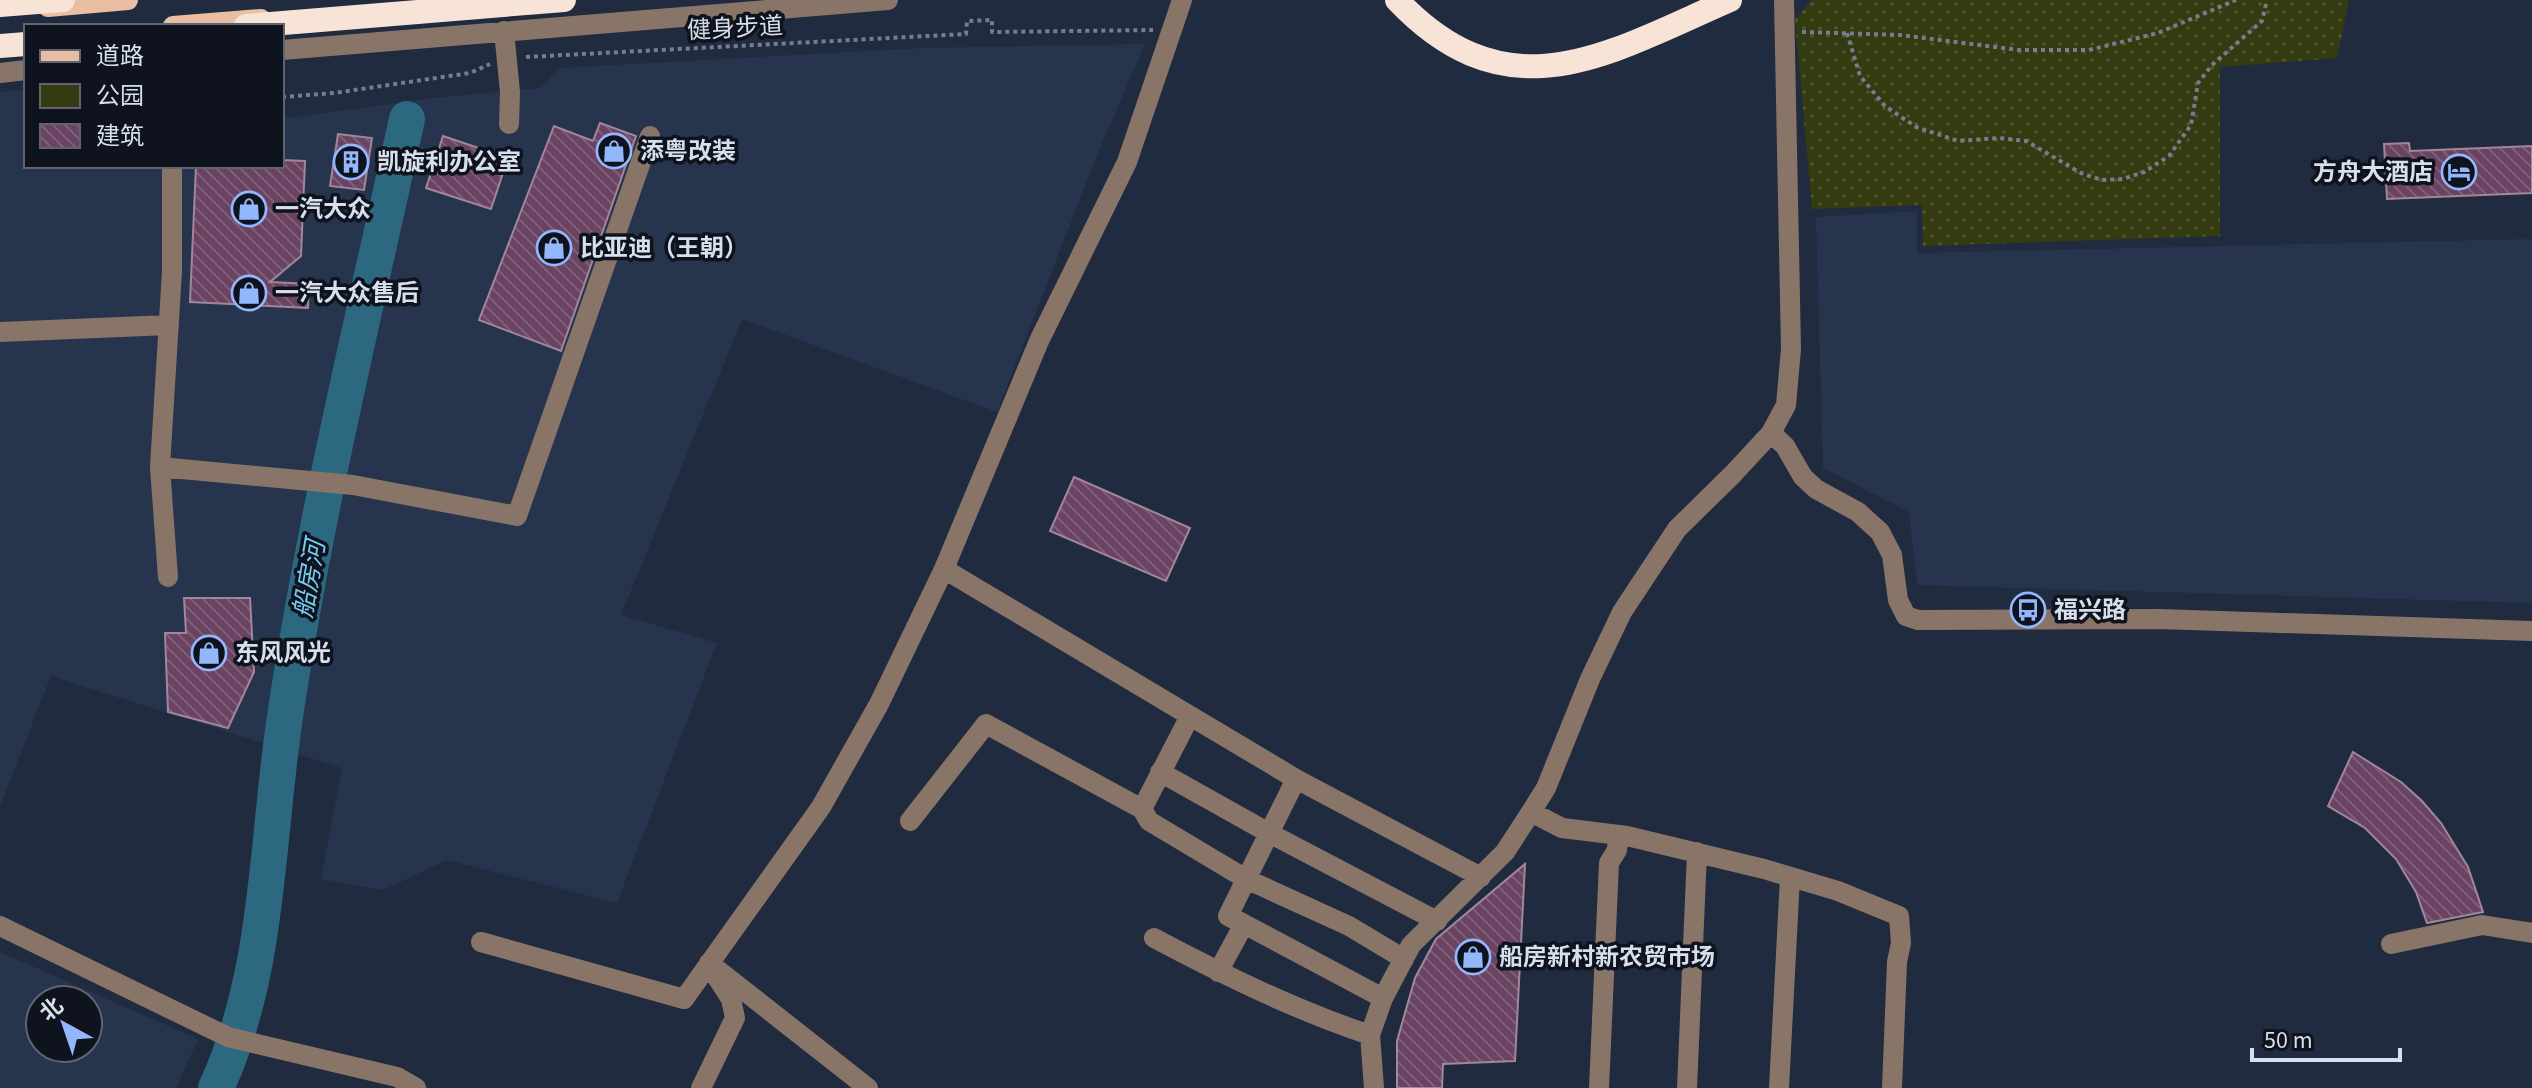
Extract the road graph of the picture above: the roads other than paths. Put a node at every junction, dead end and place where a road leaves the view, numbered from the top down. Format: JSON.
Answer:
{"nodes":[{"id":1,"x":63,"y":0,"type":"edge"},
{"id":2,"x":128,"y":0,"type":"edge"},
{"id":3,"x":491,"y":0,"type":"edge"},
{"id":4,"x":564,"y":0,"type":"edge"},
{"id":5,"x":888,"y":0,"type":"edge"},
{"id":6,"x":1182,"y":0,"type":"edge"},
{"id":7,"x":1397,"y":0,"type":"edge"},
{"id":8,"x":1730,"y":0,"type":"edge"},
{"id":9,"x":1784,"y":0,"type":"edge"},
{"id":10,"x":0,"y":8,"type":"edge"},
{"id":11,"x":197,"y":24,"type":"edge"},
{"id":12,"x":270,"y":24,"type":"edge"},
{"id":13,"x":504,"y":31,"type":"junction"},
{"id":14,"x":24,"y":41,"type":"edge"},
{"id":15,"x":0,"y":43,"type":"edge"},
{"id":16,"x":284,"y":50,"type":"edge"},
{"id":17,"x":24,"y":70,"type":"edge"},
{"id":18,"x":0,"y":73,"type":"edge"},
{"id":19,"x":509,"y":124,"type":"dead end"},
{"id":20,"x":650,"y":136,"type":"dead end"},
{"id":21,"x":172,"y":168,"type":"edge"},
{"id":22,"x":169,"y":325,"type":"junction"},
{"id":23,"x":0,"y":332,"type":"edge"},
{"id":24,"x":1771,"y":433,"type":"junction"},
{"id":25,"x":160,"y":467,"type":"junction"},
{"id":26,"x":944,"y":569,"type":"junction"},
{"id":27,"x":168,"y":577,"type":"dead end"},
{"id":28,"x":2532,"y":631,"type":"edge"},
{"id":29,"x":1190,"y":716,"type":"junction"},
{"id":30,"x":1160,"y":772,"type":"junction"},
{"id":31,"x":1296,"y":779,"type":"junction"},
{"id":32,"x":1142,"y":809,"type":"junction"},
{"id":33,"x":1531,"y":812,"type":"junction"},
{"id":34,"x":910,"y":821,"type":"dead end"},
{"id":35,"x":1269,"y":833,"type":"junction"},
{"id":36,"x":1618,"y":835,"type":"junction"},
{"id":37,"x":1697,"y":852,"type":"junction"},
{"id":38,"x":1481,"y":877,"type":"junction"},
{"id":39,"x":1790,"y":877,"type":"junction"},
{"id":40,"x":1246,"y":879,"type":"junction"},
{"id":41,"x":1437,"y":921,"type":"junction"},
{"id":42,"x":1244,"y":924,"type":"junction"},
{"id":43,"x":0,"y":926,"type":"edge"},
{"id":44,"x":2532,"y":933,"type":"edge"},
{"id":45,"x":1154,"y":938,"type":"dead end"},
{"id":46,"x":481,"y":942,"type":"dead end"},
{"id":47,"x":2391,"y":944,"type":"dead end"},
{"id":48,"x":1404,"y":959,"type":"junction"},
{"id":49,"x":709,"y":963,"type":"junction"},
{"id":50,"x":1218,"y":972,"type":"junction"},
{"id":51,"x":1383,"y":998,"type":"junction"},
{"id":52,"x":1370,"y":1035,"type":"junction"},
{"id":53,"x":416,"y":1088,"type":"edge"},
{"id":54,"x":701,"y":1088,"type":"edge"},
{"id":55,"x":868,"y":1088,"type":"edge"},
{"id":56,"x":1374,"y":1088,"type":"edge"},
{"id":57,"x":1599,"y":1088,"type":"edge"},
{"id":58,"x":1687,"y":1088,"type":"edge"},
{"id":59,"x":1779,"y":1088,"type":"edge"},
{"id":60,"x":1892,"y":1088,"type":"edge"}],
"edges":[{"from":1,"to":10,"type":"highway"},
{"from":2,"to":10,"type":"main road"},
{"from":3,"to":11,"type":"main road"},
{"from":4,"to":12,"type":"highway"},
{"from":5,"to":13,"type":"street"},
{"from":6,"to":26,"type":"street"},
{"from":7,"to":8,"type":"highway"},
{"from":9,"to":24,"type":"street"},
{"from":13,"to":16,"type":"street"},
{"from":13,"to":19,"type":"street"},
{"from":14,"to":15,"type":"highway"},
{"from":17,"to":18,"type":"street"},
{"from":20,"to":25,"type":"street"},
{"from":21,"to":22,"type":"street"},
{"from":22,"to":23,"type":"street"},
{"from":22,"to":25,"type":"street"},
{"from":24,"to":28,"type":"street"},
{"from":24,"to":33,"type":"street"},
{"from":25,"to":27,"type":"street"},
{"from":26,"to":29,"type":"street"},
{"from":26,"to":49,"type":"street"},
{"from":29,"to":30,"type":"street"},
{"from":29,"to":31,"type":"street"},
{"from":30,"to":32,"type":"street"},
{"from":30,"to":35,"type":"street"},
{"from":31,"to":35,"type":"street"},
{"from":31,"to":38,"type":"street"},
{"from":32,"to":34,"type":"street"},
{"from":32,"to":40,"type":"street"},
{"from":33,"to":36,"type":"street"},
{"from":33,"to":38,"type":"street"},
{"from":35,"to":40,"type":"street"},
{"from":35,"to":41,"type":"street"},
{"from":36,"to":37,"type":"street"},
{"from":36,"to":57,"type":"street"},
{"from":37,"to":39,"type":"street"},
{"from":37,"to":58,"type":"street"},
{"from":38,"to":41,"type":"street"},
{"from":39,"to":59,"type":"street"},
{"from":39,"to":60,"type":"street"},
{"from":40,"to":42,"type":"street"},
{"from":40,"to":48,"type":"street"},
{"from":41,"to":48,"type":"street"},
{"from":42,"to":50,"type":"street"},
{"from":42,"to":51,"type":"street"},
{"from":43,"to":53,"type":"street"},
{"from":44,"to":47,"type":"street"},
{"from":45,"to":50,"type":"street"},
{"from":46,"to":49,"type":"street"},
{"from":48,"to":51,"type":"street"},
{"from":49,"to":54,"type":"street"},
{"from":49,"to":55,"type":"street"},
{"from":50,"to":52,"type":"street"},
{"from":51,"to":52,"type":"street"},
{"from":52,"to":56,"type":"street"}]}
